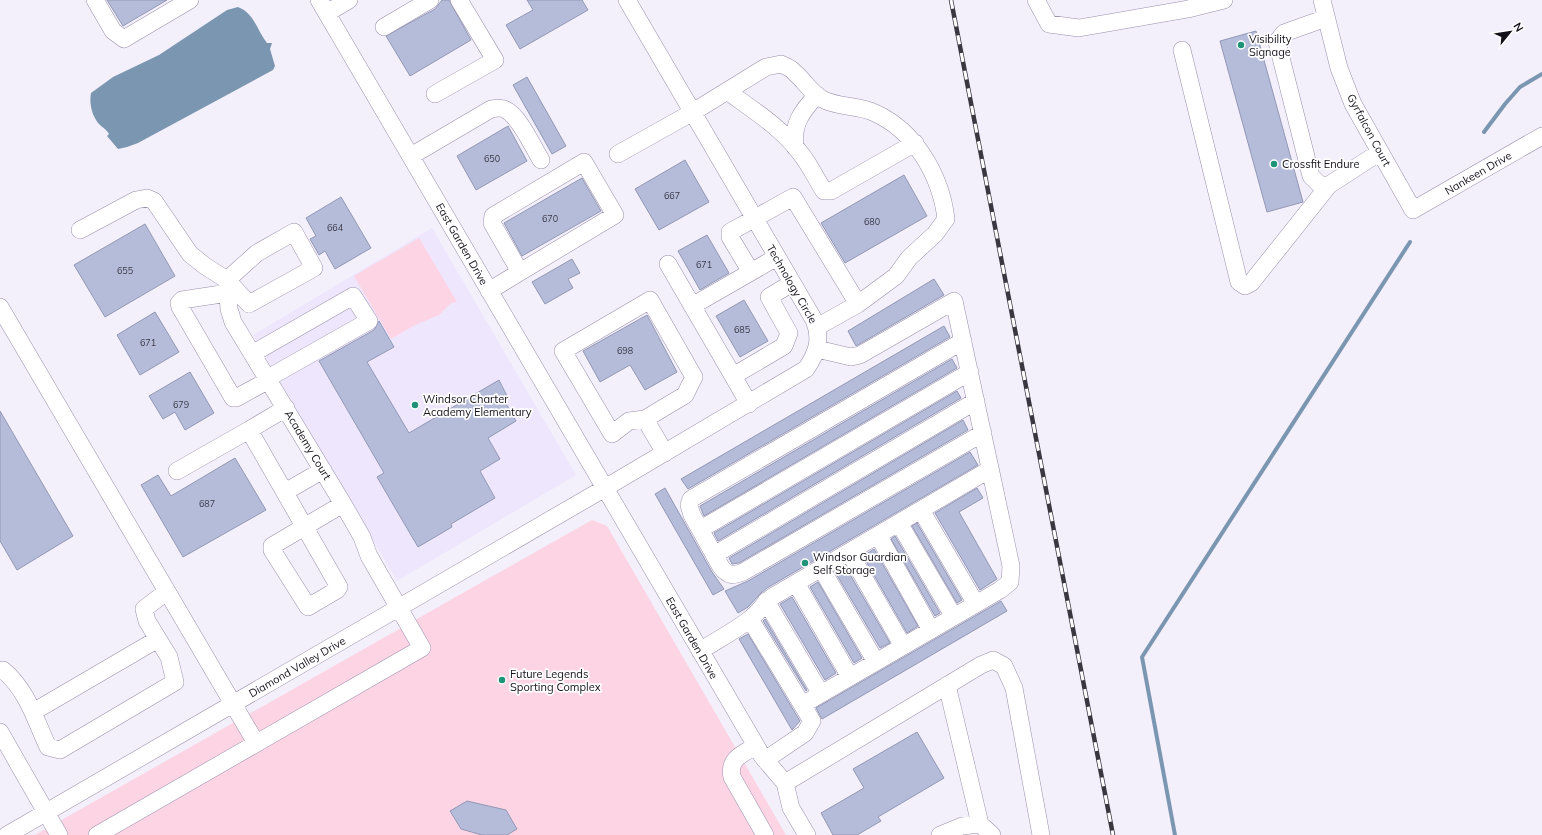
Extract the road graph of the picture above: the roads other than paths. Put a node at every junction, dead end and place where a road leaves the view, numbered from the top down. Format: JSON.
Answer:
{"nodes":[{"id":1,"x":95,"y":0,"type":"edge"},
{"id":2,"x":190,"y":0,"type":"edge"},
{"id":3,"x":349,"y":0,"type":"edge"},
{"id":4,"x":430,"y":0,"type":"edge"},
{"id":5,"x":459,"y":0,"type":"edge"},
{"id":6,"x":627,"y":0,"type":"edge"},
{"id":7,"x":1036,"y":0,"type":"edge"},
{"id":8,"x":1224,"y":0,"type":"edge"},
{"id":9,"x":1326,"y":5,"type":"edge"},
{"id":10,"x":323,"y":6,"type":"edge"},
{"id":11,"x":384,"y":27,"type":"dead end"},
{"id":12,"x":1182,"y":50,"type":"dead end"},
{"id":13,"x":727,"y":92,"type":"junction"},
{"id":14,"x":435,"y":94,"type":"dead end"},
{"id":15,"x":816,"y":95,"type":"junction"},
{"id":16,"x":693,"y":112,"type":"junction"},
{"id":17,"x":1542,"y":136,"type":"edge"},
{"id":18,"x":915,"y":143,"type":"junction"},
{"id":19,"x":795,"y":147,"type":"junction"},
{"id":20,"x":1380,"y":152,"type":"junction"},
{"id":21,"x":618,"y":154,"type":"dead end"},
{"id":22,"x":411,"y":156,"type":"junction"},
{"id":23,"x":541,"y":160,"type":"dead end"},
{"id":24,"x":1329,"y":185,"type":"junction"},
{"id":25,"x":1413,"y":210,"type":"joint"},
{"id":26,"x":755,"y":219,"type":"junction"},
{"id":27,"x":80,"y":230,"type":"dead end"},
{"id":28,"x":777,"y":257,"type":"junction"},
{"id":29,"x":668,"y":264,"type":"dead end"},
{"id":30,"x":520,"y":272,"type":"junction"},
{"id":31,"x":751,"y":272,"type":"junction"},
{"id":32,"x":792,"y":283,"type":"junction"},
{"id":33,"x":228,"y":287,"type":"junction"},
{"id":34,"x":489,"y":291,"type":"junction"},
{"id":35,"x":858,"y":304,"type":"junction"},
{"id":36,"x":692,"y":306,"type":"junction"},
{"id":37,"x":0,"y":307,"type":"edge"},
{"id":38,"x":817,"y":326,"type":"junction"},
{"id":39,"x":963,"y":341,"type":"junction"},
{"id":40,"x":817,"y":350,"type":"junction"},
{"id":41,"x":252,"y":354,"type":"junction"},
{"id":42,"x":970,"y":372,"type":"junction"},
{"id":43,"x":733,"y":376,"type":"junction"},
{"id":44,"x":268,"y":379,"type":"junction"},
{"id":45,"x":976,"y":401,"type":"junction"},
{"id":46,"x":749,"y":404,"type":"junction"},
{"id":47,"x":286,"y":408,"type":"junction"},
{"id":48,"x":645,"y":419,"type":"junction"},
{"id":49,"x":249,"y":430,"type":"junction"},
{"id":50,"x":983,"y":433,"type":"junction"},
{"id":51,"x":665,"y":453,"type":"junction"},
{"id":52,"x":990,"y":468,"type":"junction"},
{"id":53,"x":323,"y":470,"type":"junction"},
{"id":54,"x":177,"y":471,"type":"dead end"},
{"id":55,"x":605,"y":488,"type":"junction"},
{"id":56,"x":285,"y":492,"type":"junction"},
{"id":57,"x":343,"y":504,"type":"junction"},
{"id":58,"x":921,"y":510,"type":"junction"},
{"id":59,"x":899,"y":522,"type":"junction"},
{"id":60,"x":305,"y":527,"type":"junction"},
{"id":61,"x":700,"y":529,"type":"junction"},
{"id":62,"x":878,"y":535,"type":"junction"},
{"id":63,"x":849,"y":552,"type":"junction"},
{"id":64,"x":714,"y":555,"type":"junction"},
{"id":65,"x":821,"y":568,"type":"junction"},
{"id":66,"x":796,"y":583,"type":"junction"},
{"id":67,"x":166,"y":592,"type":"junction"},
{"id":68,"x":766,"y":601,"type":"junction"},
{"id":69,"x":976,"y":604,"type":"junction"},
{"id":70,"x":399,"y":608,"type":"junction"},
{"id":71,"x":954,"y":617,"type":"junction"},
{"id":72,"x":750,"y":619,"type":"junction"},
{"id":73,"x":931,"y":630,"type":"junction"},
{"id":74,"x":158,"y":639,"type":"junction"},
{"id":75,"x":903,"y":646,"type":"junction"},
{"id":76,"x":700,"y":651,"type":"junction"},
{"id":77,"x":876,"y":662,"type":"junction"},
{"id":78,"x":0,"y":671,"type":"edge"},
{"id":79,"x":850,"y":677,"type":"junction"},
{"id":80,"x":947,"y":685,"type":"junction"},
{"id":81,"x":821,"y":694,"type":"junction"},
{"id":82,"x":233,"y":705,"type":"junction"},
{"id":83,"x":802,"y":705,"type":"junction"},
{"id":84,"x":33,"y":712,"type":"junction"},
{"id":85,"x":0,"y":732,"type":"edge"},
{"id":86,"x":256,"y":743,"type":"junction"},
{"id":87,"x":760,"y":753,"type":"junction"},
{"id":88,"x":785,"y":783,"type":"junction"},
{"id":89,"x":46,"y":812,"type":"junction"},
{"id":90,"x":986,"y":829,"type":"edge"},
{"id":91,"x":7,"y":835,"type":"edge"},
{"id":92,"x":59,"y":835,"type":"edge"},
{"id":93,"x":96,"y":835,"type":"edge"},
{"id":94,"x":765,"y":835,"type":"edge"},
{"id":95,"x":807,"y":835,"type":"edge"},
{"id":96,"x":940,"y":835,"type":"edge"},
{"id":97,"x":1041,"y":835,"type":"edge"}],
"edges":[{"from":1,"to":2,"type":"street"},
{"from":3,"to":10,"type":"street"},
{"from":4,"to":11,"type":"street"},
{"from":5,"to":14,"type":"street"},
{"from":6,"to":16,"type":"street","name":"Technology Circle"},
{"from":7,"to":8,"type":"street"},
{"from":9,"to":20,"type":"street","name":"Gyrfalcon Court"},
{"from":9,"to":24,"type":"street"},
{"from":10,"to":22,"type":"street","name":"East Garden Drive"},
{"from":12,"to":24,"type":"street"},
{"from":13,"to":15,"type":"street"},
{"from":13,"to":16,"type":"street"},
{"from":13,"to":19,"type":"street"},
{"from":15,"to":18,"type":"street"},
{"from":15,"to":19,"type":"street"},
{"from":16,"to":21,"type":"street"},
{"from":16,"to":26,"type":"street","name":"Technology Circle"},
{"from":17,"to":25,"type":"street","name":"Nankeen Drive"},
{"from":18,"to":19,"type":"street"},
{"from":18,"to":35,"type":"street"},
{"from":20,"to":24,"type":"street"},
{"from":20,"to":25,"type":"street","name":"Gyrfalcon Court"},
{"from":22,"to":23,"type":"street"},
{"from":22,"to":34,"type":"street","name":"East Garden Drive"},
{"from":26,"to":28,"type":"street","name":"Technology Circle"},
{"from":26,"to":31,"type":"street"},
{"from":26,"to":35,"type":"street"},
{"from":27,"to":33,"type":"street"},
{"from":28,"to":31,"type":"street"},
{"from":28,"to":32,"type":"street","name":"Technology Circle"},
{"from":29,"to":36,"type":"street"},
{"from":30,"to":30,"type":"street"},
{"from":30,"to":34,"type":"street"},
{"from":31,"to":36,"type":"street"},
{"from":32,"to":38,"type":"street","name":"Technology Circle"},
{"from":32,"to":43,"type":"street"},
{"from":33,"to":33,"type":"street"},
{"from":33,"to":41,"type":"street","name":"Academy Court"},
{"from":33,"to":44,"type":"street"},
{"from":34,"to":55,"type":"street","name":"East Garden Drive"},
{"from":35,"to":38,"type":"street"},
{"from":36,"to":43,"type":"street"},
{"from":37,"to":67,"type":"street"},
{"from":38,"to":40,"type":"street","name":"Technology Circle"},
{"from":39,"to":40,"type":"street"},
{"from":39,"to":42,"type":"street"},
{"from":39,"to":61,"type":"street"},
{"from":40,"to":46,"type":"street"},
{"from":41,"to":44,"type":"street","name":"Academy Court"},
{"from":41,"to":44,"type":"street"},
{"from":42,"to":45,"type":"street"},
{"from":42,"to":61,"type":"street"},
{"from":43,"to":46,"type":"street"},
{"from":44,"to":47,"type":"street","name":"Academy Court"},
{"from":45,"to":50,"type":"street"},
{"from":45,"to":64,"type":"street"},
{"from":46,"to":51,"type":"street"},
{"from":47,"to":49,"type":"street"},
{"from":47,"to":53,"type":"street","name":"Academy Court"},
{"from":48,"to":48,"type":"street"},
{"from":48,"to":51,"type":"street"},
{"from":49,"to":54,"type":"street"},
{"from":49,"to":56,"type":"street"},
{"from":50,"to":52,"type":"street"},
{"from":50,"to":64,"type":"street"},
{"from":51,"to":55,"type":"street"},
{"from":52,"to":58,"type":"street"},
{"from":52,"to":69,"type":"street"},
{"from":53,"to":56,"type":"street"},
{"from":53,"to":57,"type":"street","name":"Academy Court"},
{"from":55,"to":70,"type":"street","name":"Diamond Valley Drive"},
{"from":55,"to":76,"type":"street","name":"East Garden Drive"},
{"from":56,"to":60,"type":"street"},
{"from":57,"to":60,"type":"street"},
{"from":57,"to":70,"type":"street","name":"Academy Court"},
{"from":58,"to":59,"type":"street"},
{"from":58,"to":69,"type":"street"},
{"from":59,"to":62,"type":"street"},
{"from":59,"to":71,"type":"street"},
{"from":60,"to":60,"type":"street"},
{"from":61,"to":64,"type":"street"},
{"from":62,"to":63,"type":"street"},
{"from":62,"to":73,"type":"street"},
{"from":63,"to":65,"type":"street"},
{"from":63,"to":75,"type":"street"},
{"from":65,"to":66,"type":"street"},
{"from":65,"to":77,"type":"street"},
{"from":66,"to":68,"type":"street"},
{"from":66,"to":79,"type":"street"},
{"from":67,"to":74,"type":"street"},
{"from":67,"to":82,"type":"street"},
{"from":68,"to":72,"type":"street"},
{"from":68,"to":81,"type":"street"},
{"from":69,"to":71,"type":"street"},
{"from":70,"to":82,"type":"street","name":"Diamond Valley Drive"},
{"from":70,"to":86,"type":"street","name":"Academy Court"},
{"from":71,"to":73,"type":"street"},
{"from":72,"to":76,"type":"street"},
{"from":72,"to":83,"type":"street"},
{"from":73,"to":75,"type":"street"},
{"from":74,"to":84,"type":"street"},
{"from":74,"to":84,"type":"street"},
{"from":75,"to":77,"type":"street"},
{"from":76,"to":87,"type":"street","name":"East Garden Drive"},
{"from":77,"to":79,"type":"street"},
{"from":78,"to":84,"type":"street"},
{"from":79,"to":81,"type":"street"},
{"from":80,"to":88,"type":"street"},
{"from":80,"to":90,"type":"street"},
{"from":80,"to":97,"type":"street"},
{"from":81,"to":83,"type":"street"},
{"from":82,"to":86,"type":"street"},
{"from":82,"to":89,"type":"street","name":"Diamond Valley Drive"},
{"from":83,"to":87,"type":"street"},
{"from":85,"to":89,"type":"street"},
{"from":86,"to":93,"type":"street"},
{"from":87,"to":88,"type":"street","name":"East Garden Drive"},
{"from":87,"to":94,"type":"street"},
{"from":88,"to":95,"type":"street"},
{"from":89,"to":91,"type":"street","name":"Diamond Valley Drive"},
{"from":89,"to":92,"type":"street"},
{"from":90,"to":96,"type":"street"}]}
